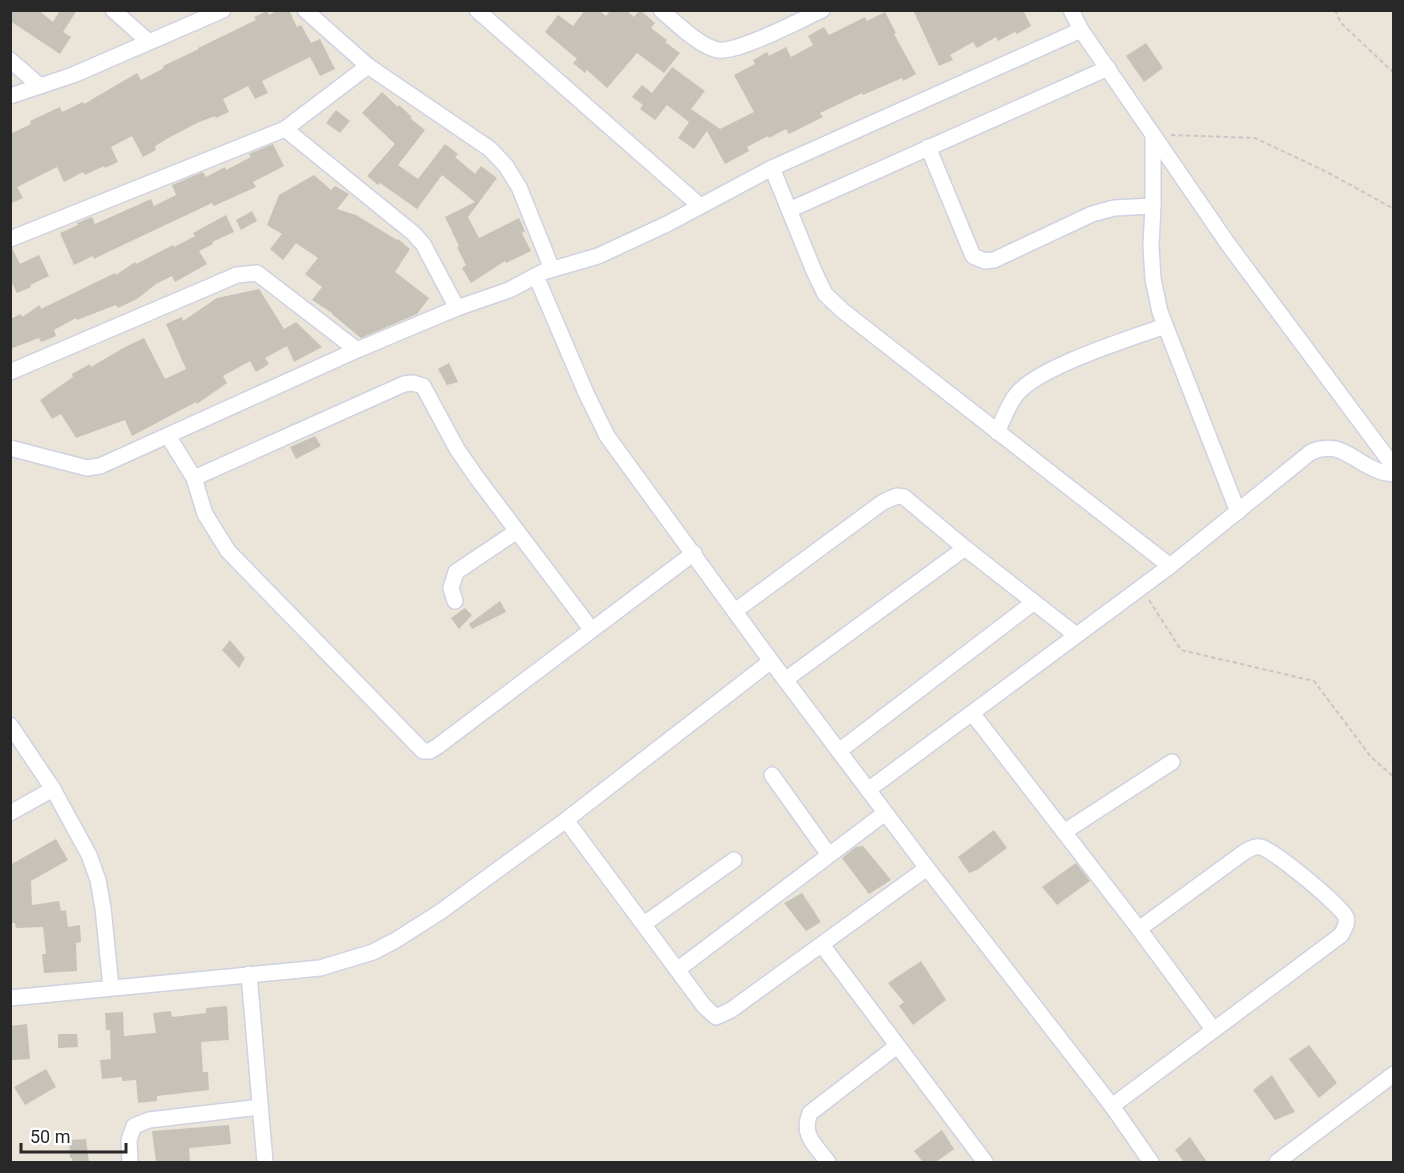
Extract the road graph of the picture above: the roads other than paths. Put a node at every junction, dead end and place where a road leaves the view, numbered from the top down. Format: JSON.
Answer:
{"nodes":[{"id":1,"x":113,"y":10,"type":"edge"},
{"id":2,"x":222,"y":10,"type":"edge"},
{"id":3,"x":304,"y":10,"type":"edge"},
{"id":4,"x":477,"y":10,"type":"edge"},
{"id":5,"x":661,"y":10,"type":"edge"},
{"id":6,"x":822,"y":10,"type":"edge"},
{"id":7,"x":1071,"y":10,"type":"edge"},
{"id":8,"x":1082,"y":30,"type":"junction"},
{"id":9,"x":149,"y":42,"type":"junction"},
{"id":10,"x":10,"y":60,"type":"edge"},
{"id":11,"x":368,"y":66,"type":"junction"},
{"id":12,"x":1108,"y":68,"type":"junction"},
{"id":13,"x":40,"y":86,"type":"junction"},
{"id":14,"x":10,"y":96,"type":"edge"},
{"id":15,"x":285,"y":129,"type":"junction"},
{"id":16,"x":1153,"y":134,"type":"junction"},
{"id":17,"x":928,"y":147,"type":"junction"},
{"id":18,"x":772,"y":168,"type":"junction"},
{"id":19,"x":699,"y":205,"type":"junction"},
{"id":20,"x":1153,"y":206,"type":"junction"},
{"id":21,"x":789,"y":210,"type":"junction"},
{"id":22,"x":10,"y":239,"type":"edge"},
{"id":23,"x":552,"y":269,"type":"junction"},
{"id":24,"x":536,"y":276,"type":"junction"},
{"id":25,"x":457,"y":308,"type":"junction"},
{"id":26,"x":1165,"y":326,"type":"junction"},
{"id":27,"x":357,"y":350,"type":"junction"},
{"id":28,"x":10,"y":372,"type":"edge"},
{"id":29,"x":997,"y":432,"type":"junction"},
{"id":30,"x":168,"y":436,"type":"junction"},
{"id":31,"x":10,"y":448,"type":"edge"},
{"id":32,"x":1394,"y":467,"type":"edge"},
{"id":33,"x":1394,"y":474,"type":"edge"},
{"id":34,"x":194,"y":478,"type":"junction"},
{"id":35,"x":1238,"y":512,"type":"junction"},
{"id":36,"x":517,"y":531,"type":"junction"},
{"id":37,"x":965,"y":548,"type":"junction"},
{"id":38,"x":694,"y":553,"type":"junction"},
{"id":39,"x":1170,"y":566,"type":"junction"},
{"id":40,"x":455,"y":600,"type":"dead end"},
{"id":41,"x":1034,"y":602,"type":"junction"},
{"id":42,"x":735,"y":611,"type":"junction"},
{"id":43,"x":591,"y":629,"type":"junction"},
{"id":44,"x":1076,"y":635,"type":"junction"},
{"id":45,"x":771,"y":661,"type":"junction"},
{"id":46,"x":785,"y":680,"type":"junction"},
{"id":47,"x":972,"y":712,"type":"junction"},
{"id":48,"x":10,"y":725,"type":"edge"},
{"id":49,"x":839,"y":751,"type":"junction"},
{"id":50,"x":1172,"y":762,"type":"dead end"},
{"id":51,"x":772,"y":774,"type":"dead end"},
{"id":52,"x":53,"y":789,"type":"junction"},
{"id":53,"x":868,"y":790,"type":"junction"},
{"id":54,"x":10,"y":813,"type":"edge"},
{"id":55,"x":885,"y":813,"type":"junction"},
{"id":56,"x":567,"y":820,"type":"junction"},
{"id":57,"x":1064,"y":832,"type":"junction"},
{"id":58,"x":829,"y":855,"type":"junction"},
{"id":59,"x":734,"y":860,"type":"dead end"},
{"id":60,"x":927,"y":868,"type":"junction"},
{"id":61,"x":644,"y":924,"type":"junction"},
{"id":62,"x":1139,"y":928,"type":"junction"},
{"id":63,"x":822,"y":945,"type":"junction"},
{"id":64,"x":677,"y":970,"type":"junction"},
{"id":65,"x":249,"y":974,"type":"junction"},
{"id":66,"x":111,"y":987,"type":"junction"},
{"id":67,"x":10,"y":998,"type":"edge"},
{"id":68,"x":1213,"y":1029,"type":"junction"},
{"id":69,"x":897,"y":1046,"type":"junction"},
{"id":70,"x":1394,"y":1074,"type":"edge"},
{"id":71,"x":1112,"y":1106,"type":"junction"},
{"id":72,"x":260,"y":1107,"type":"junction"},
{"id":73,"x":130,"y":1162,"type":"edge"},
{"id":74,"x":265,"y":1162,"type":"edge"},
{"id":75,"x":828,"y":1162,"type":"edge"},
{"id":76,"x":985,"y":1162,"type":"edge"},
{"id":77,"x":1151,"y":1162,"type":"edge"},
{"id":78,"x":1277,"y":1162,"type":"edge"}],
"edges":[{"from":1,"to":9,"type":"street"},
{"from":2,"to":9,"type":"street"},
{"from":3,"to":11,"type":"street"},
{"from":4,"to":19,"type":"street"},
{"from":5,"to":6,"type":"street"},
{"from":7,"to":8,"type":"street"},
{"from":8,"to":12,"type":"street"},
{"from":8,"to":18,"type":"street"},
{"from":9,"to":13,"type":"street"},
{"from":10,"to":13,"type":"street"},
{"from":11,"to":15,"type":"street"},
{"from":11,"to":23,"type":"street"},
{"from":12,"to":16,"type":"street"},
{"from":12,"to":17,"type":"street"},
{"from":13,"to":14,"type":"street"},
{"from":15,"to":22,"type":"street"},
{"from":15,"to":25,"type":"street"},
{"from":16,"to":20,"type":"street"},
{"from":16,"to":32,"type":"street"},
{"from":17,"to":20,"type":"street"},
{"from":17,"to":21,"type":"street"},
{"from":18,"to":19,"type":"street"},
{"from":18,"to":21,"type":"street"},
{"from":19,"to":23,"type":"street"},
{"from":20,"to":26,"type":"street"},
{"from":21,"to":29,"type":"street"},
{"from":23,"to":24,"type":"street"},
{"from":24,"to":25,"type":"street"},
{"from":24,"to":38,"type":"street"},
{"from":25,"to":27,"type":"street"},
{"from":26,"to":29,"type":"street"},
{"from":26,"to":35,"type":"street"},
{"from":27,"to":28,"type":"street"},
{"from":27,"to":30,"type":"street"},
{"from":29,"to":39,"type":"street"},
{"from":30,"to":31,"type":"street"},
{"from":30,"to":34,"type":"street"},
{"from":33,"to":35,"type":"street"},
{"from":34,"to":36,"type":"street"},
{"from":34,"to":43,"type":"street"},
{"from":35,"to":39,"type":"street"},
{"from":36,"to":40,"type":"street"},
{"from":36,"to":43,"type":"street"},
{"from":37,"to":41,"type":"street"},
{"from":37,"to":42,"type":"street"},
{"from":37,"to":46,"type":"street"},
{"from":38,"to":42,"type":"street"},
{"from":38,"to":43,"type":"street"},
{"from":39,"to":44,"type":"street"},
{"from":41,"to":44,"type":"street"},
{"from":41,"to":49,"type":"street"},
{"from":42,"to":45,"type":"street"},
{"from":44,"to":47,"type":"street"},
{"from":45,"to":46,"type":"street"},
{"from":45,"to":56,"type":"street"},
{"from":46,"to":49,"type":"street"},
{"from":47,"to":53,"type":"street"},
{"from":47,"to":57,"type":"street"},
{"from":48,"to":52,"type":"street"},
{"from":49,"to":53,"type":"street"},
{"from":50,"to":57,"type":"street"},
{"from":51,"to":58,"type":"street"},
{"from":52,"to":54,"type":"street"},
{"from":52,"to":66,"type":"street"},
{"from":53,"to":55,"type":"street"},
{"from":55,"to":58,"type":"street"},
{"from":55,"to":60,"type":"street"},
{"from":56,"to":61,"type":"street"},
{"from":56,"to":65,"type":"street"},
{"from":57,"to":62,"type":"street"},
{"from":58,"to":64,"type":"street"},
{"from":59,"to":61,"type":"street"},
{"from":60,"to":63,"type":"street"},
{"from":60,"to":71,"type":"street"},
{"from":61,"to":64,"type":"street"},
{"from":62,"to":68,"type":"street"},
{"from":62,"to":68,"type":"street"},
{"from":63,"to":64,"type":"street"},
{"from":63,"to":69,"type":"street"},
{"from":65,"to":66,"type":"street"},
{"from":65,"to":72,"type":"street"},
{"from":66,"to":67,"type":"street"},
{"from":68,"to":71,"type":"street"},
{"from":69,"to":75,"type":"street"},
{"from":69,"to":76,"type":"street"},
{"from":70,"to":78,"type":"street"},
{"from":71,"to":77,"type":"street"},
{"from":72,"to":73,"type":"street"},
{"from":72,"to":74,"type":"street"}]}
